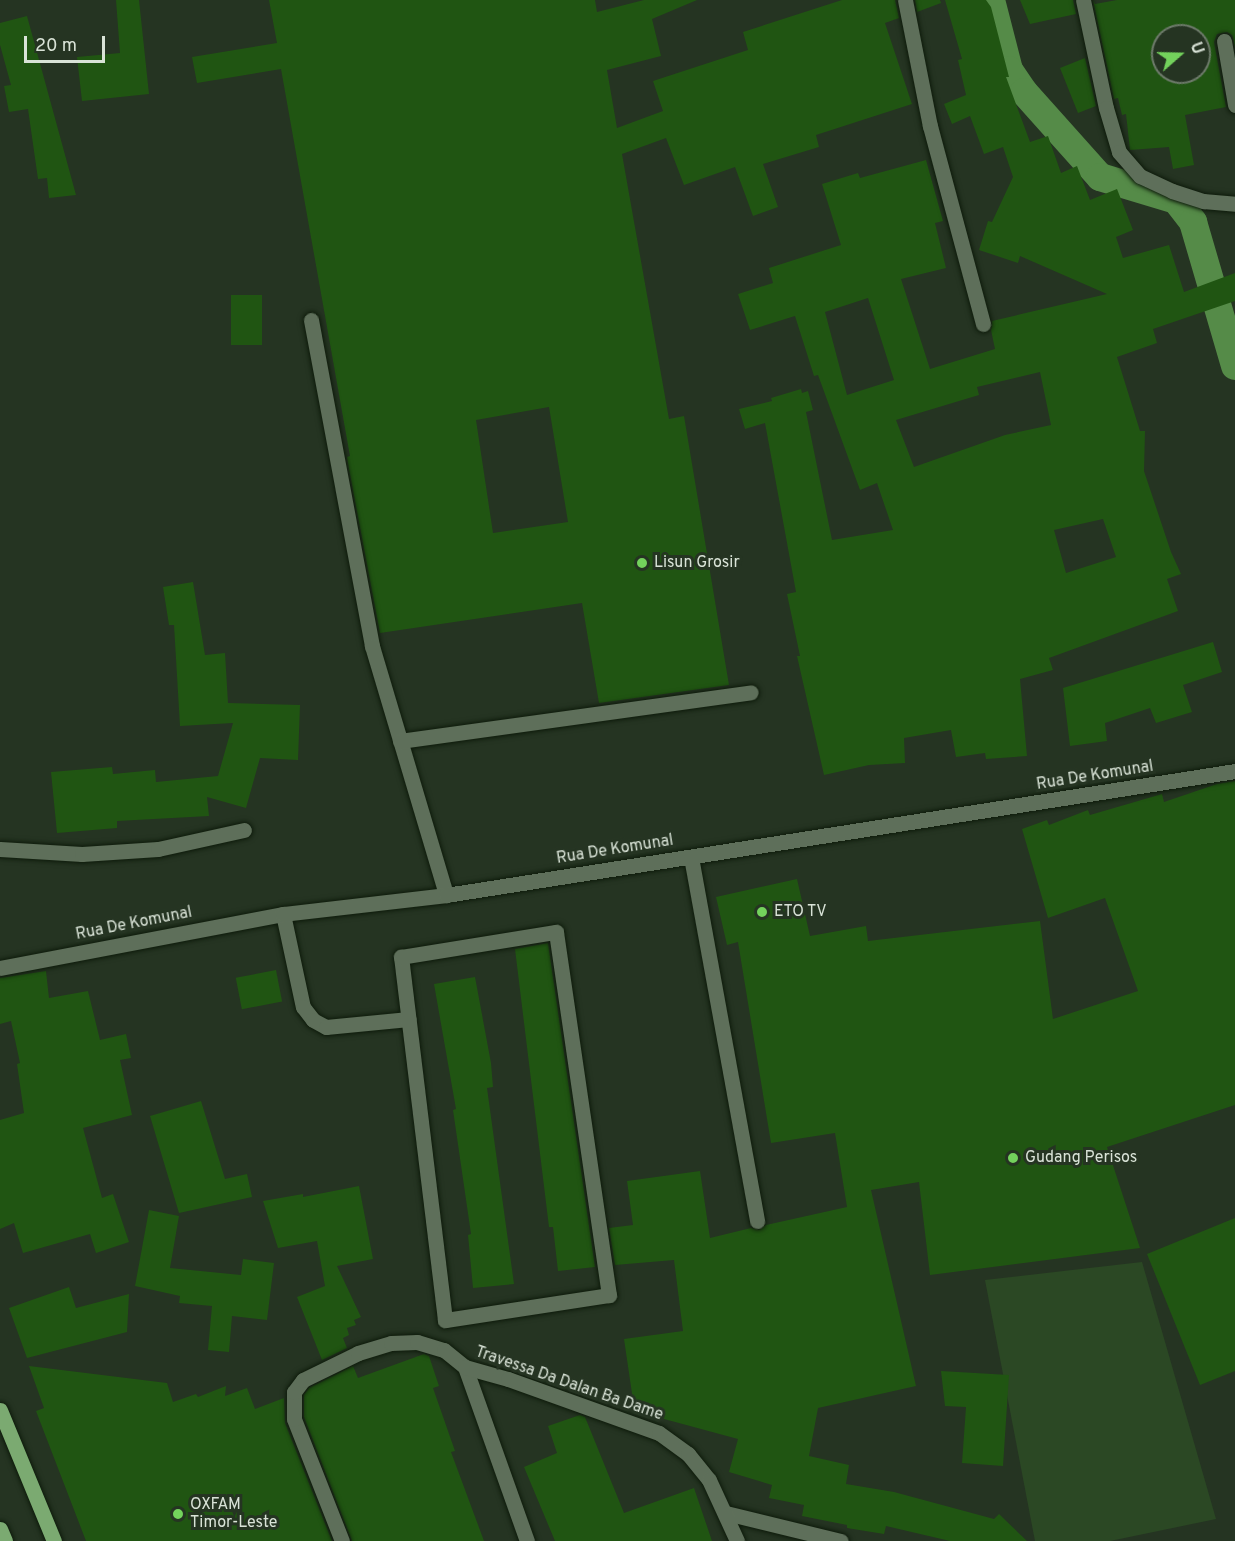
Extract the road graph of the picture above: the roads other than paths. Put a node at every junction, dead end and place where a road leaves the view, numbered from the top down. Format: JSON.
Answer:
{"nodes":[{"id":1,"x":905,"y":0,"type":"edge"},
{"id":2,"x":1083,"y":0,"type":"edge"},
{"id":3,"x":1224,"y":41,"type":"dead end"},
{"id":4,"x":1235,"y":105,"type":"edge"},
{"id":5,"x":1235,"y":204,"type":"edge"},
{"id":6,"x":311,"y":320,"type":"dead end"},
{"id":7,"x":983,"y":324,"type":"dead end"},
{"id":8,"x":751,"y":692,"type":"dead end"},
{"id":9,"x":400,"y":741,"type":"junction"},
{"id":10,"x":1235,"y":771,"type":"edge"},
{"id":11,"x":243,"y":830,"type":"dead end"},
{"id":12,"x":0,"y":849,"type":"edge"},
{"id":13,"x":691,"y":857,"type":"junction"},
{"id":14,"x":446,"y":895,"type":"junction"},
{"id":15,"x":283,"y":914,"type":"junction"},
{"id":16,"x":0,"y":968,"type":"edge"},
{"id":17,"x":409,"y":1019,"type":"junction"},
{"id":18,"x":757,"y":1221,"type":"dead end"},
{"id":19,"x":465,"y":1367,"type":"junction"},
{"id":20,"x":0,"y":1410,"type":"edge"},
{"id":21,"x":726,"y":1512,"type":"junction"},
{"id":22,"x":0,"y":1529,"type":"edge"},
{"id":23,"x":5,"y":1541,"type":"edge"},
{"id":24,"x":54,"y":1541,"type":"edge"},
{"id":25,"x":342,"y":1541,"type":"edge"},
{"id":26,"x":527,"y":1541,"type":"edge"},
{"id":27,"x":737,"y":1541,"type":"edge"},
{"id":28,"x":841,"y":1541,"type":"edge"}],
"edges":[{"from":1,"to":7,"type":"street"},
{"from":2,"to":5,"type":"street"},
{"from":3,"to":4,"type":"street"},
{"from":6,"to":9,"type":"street"},
{"from":8,"to":9,"type":"street"},
{"from":9,"to":14,"type":"street"},
{"from":10,"to":13,"type":"street","name":"Rua De Komunal"},
{"from":11,"to":12,"type":"street"},
{"from":13,"to":14,"type":"street","name":"Rua De Komunal"},
{"from":13,"to":18,"type":"street"},
{"from":14,"to":15,"type":"street","name":"Rua De Komunal"},
{"from":15,"to":16,"type":"street","name":"Rua De Komunal"},
{"from":15,"to":17,"type":"street"},
{"from":17,"to":17,"type":"street"},
{"from":19,"to":21,"type":"street","name":"Travessa Da Dalan Ba Dame"},
{"from":19,"to":25,"type":"street","name":"Travessa Da Dalan Ba Dame"},
{"from":19,"to":26,"type":"street"},
{"from":20,"to":24,"type":"main road"},
{"from":21,"to":27,"type":"street","name":"Travessa Da Dalan Ba Dame"},
{"from":21,"to":28,"type":"street"},
{"from":22,"to":23,"type":"main road"}]}
